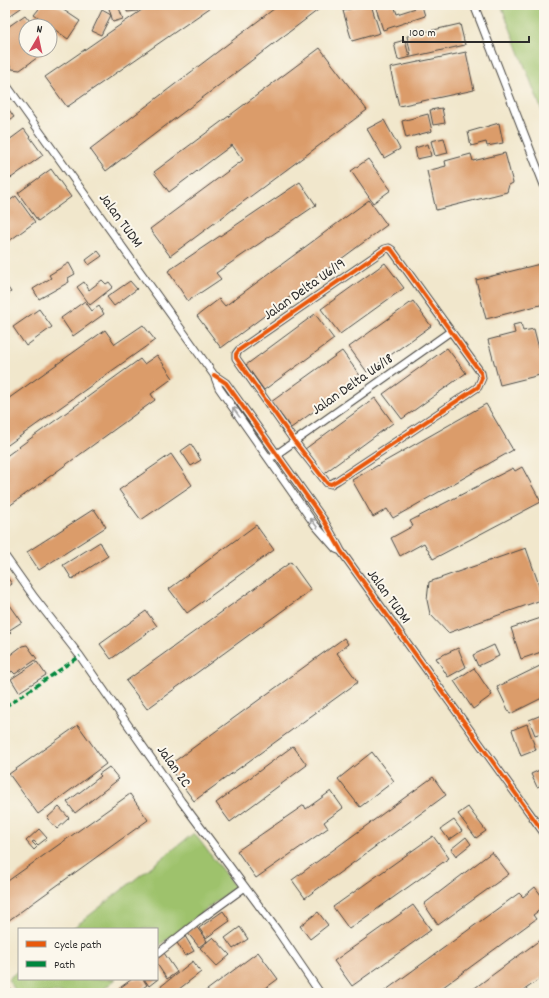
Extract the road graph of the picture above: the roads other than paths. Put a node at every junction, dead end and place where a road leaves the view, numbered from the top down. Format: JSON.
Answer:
{"nodes":[{"id":1,"x":474,"y":5,"type":"edge"},
{"id":2,"x":5,"y":83,"type":"edge"},
{"id":3,"x":544,"y":185,"type":"edge"},
{"id":4,"x":451,"y":332,"type":"junction"},
{"id":5,"x":214,"y":375,"type":"junction"},
{"id":6,"x":295,"y":442,"type":"junction"},
{"id":7,"x":277,"y":454,"type":"junction"},
{"id":8,"x":269,"y":459,"type":"junction"},
{"id":9,"x":341,"y":551,"type":"junction"},
{"id":10,"x":5,"y":556,"type":"edge"},
{"id":11,"x":544,"y":833,"type":"edge"},
{"id":12,"x":245,"y":887,"type":"junction"},
{"id":13,"x":158,"y":953,"type":"edge"},
{"id":14,"x":5,"y":988,"type":"edge"},
{"id":15,"x":8,"y":993,"type":"edge"},
{"id":16,"x":320,"y":993,"type":"edge"}],
"edges":[{"from":1,"to":3,"type":"street"},
{"from":2,"to":5,"type":"street","name":"Jalan TUDM"},
{"from":4,"to":6,"type":"street","name":"Jalan Delta U6/18"},
{"from":4,"to":6,"type":"street"},
{"from":4,"to":6,"type":"street","name":"Jalan Delta U6/19"},
{"from":5,"to":7,"type":"street","name":"Jalan TUDM"},
{"from":8,"to":5,"type":"street","name":"Jalan TUDM","one_way":true},
{"from":6,"to":7,"type":"street","name":"Jalan Delta U6/18"},
{"from":7,"to":8,"type":"street","name":"Jalan Delta U6/18"},
{"from":7,"to":9,"type":"street","name":"Jalan TUDM"},
{"from":9,"to":8,"type":"street","name":"Jalan TUDM","one_way":true},
{"from":9,"to":11,"type":"street","name":"Jalan TUDM"},
{"from":10,"to":12,"type":"street","name":"Jalan 2C"},
{"from":12,"to":13,"type":"street"},
{"from":12,"to":16,"type":"street","name":"Jalan 2C"},
{"from":14,"to":15,"type":"street"}]}
